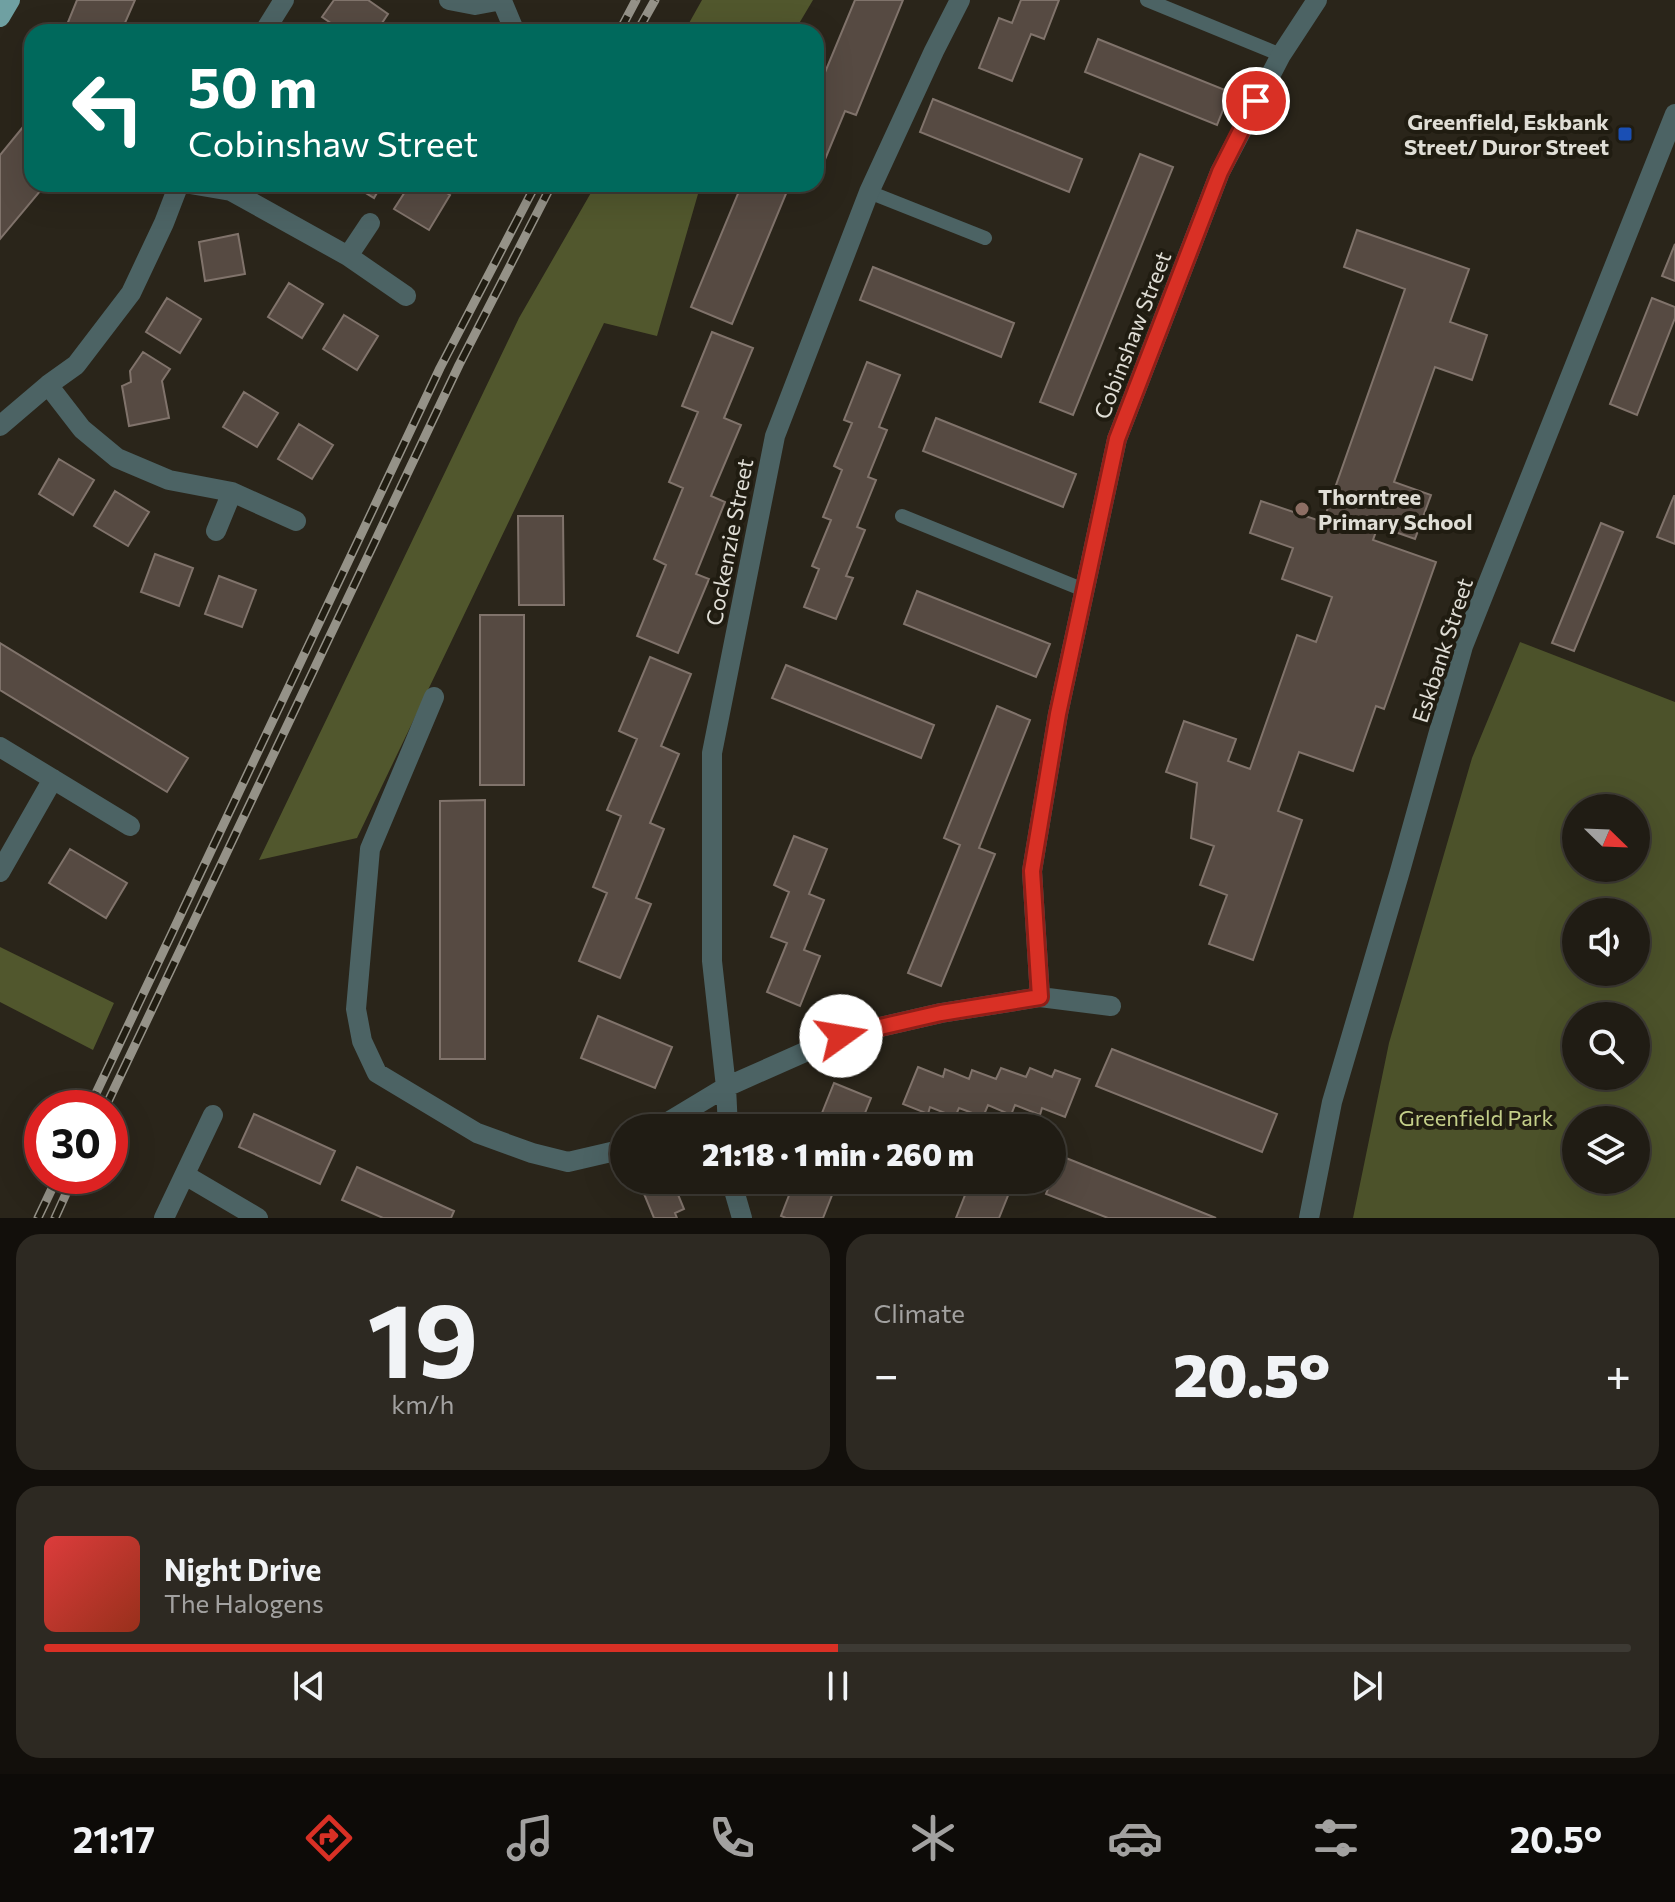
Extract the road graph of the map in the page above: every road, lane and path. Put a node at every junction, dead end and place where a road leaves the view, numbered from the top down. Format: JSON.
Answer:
{"nodes":[{"id":1,"x":10,"y":0,"type":"edge"},
{"id":2,"x":284,"y":0,"type":"edge"},
{"id":3,"x":449,"y":0,"type":"edge"},
{"id":4,"x":502,"y":0,"type":"edge"},
{"id":5,"x":960,"y":0,"type":"edge"},
{"id":6,"x":1147,"y":0,"type":"edge"},
{"id":7,"x":1317,"y":0,"type":"edge"},
{"id":8,"x":0,"y":17,"type":"edge"},
{"id":9,"x":269,"y":24,"type":"edge"},
{"id":10,"x":512,"y":24,"type":"edge"},
{"id":11,"x":1281,"y":55,"type":"junction"},
{"id":12,"x":1675,"y":114,"type":"edge"},
{"id":13,"x":176,"y":192,"type":"edge"},
{"id":14,"x":233,"y":192,"type":"edge"},
{"id":15,"x":869,"y":192,"type":"junction"},
{"id":16,"x":370,"y":223,"type":"dead end"},
{"id":17,"x":985,"y":238,"type":"dead end"},
{"id":18,"x":348,"y":256,"type":"junction"},
{"id":19,"x":406,"y":296,"type":"dead end"},
{"id":20,"x":48,"y":385,"type":"junction"},
{"id":21,"x":0,"y":426,"type":"edge"},
{"id":22,"x":232,"y":492,"type":"junction"},
{"id":23,"x":902,"y":516,"type":"dead end"},
{"id":24,"x":296,"y":521,"type":"dead end"},
{"id":25,"x":216,"y":531,"type":"dead end"},
{"id":26,"x":1084,"y":590,"type":"junction"},
{"id":27,"x":434,"y":697,"type":"dead end"},
{"id":28,"x":0,"y":747,"type":"edge"},
{"id":29,"x":53,"y":779,"type":"junction"},
{"id":30,"x":130,"y":826,"type":"dead end"},
{"id":31,"x":0,"y":872,"type":"edge"},
{"id":32,"x":1040,"y":997,"type":"junction"},
{"id":33,"x":1111,"y":1006,"type":"dead end"},
{"id":34,"x":726,"y":1087,"type":"junction"},
{"id":35,"x":681,"y":1114,"type":"edge"},
{"id":36,"x":727,"y":1114,"type":"edge"},
{"id":37,"x":213,"y":1115,"type":"dead end"},
{"id":38,"x":610,"y":1152,"type":"edge"},
{"id":39,"x":185,"y":1175,"type":"junction"},
{"id":40,"x":735,"y":1194,"type":"edge"},
{"id":41,"x":164,"y":1218,"type":"edge"},
{"id":42,"x":258,"y":1218,"type":"edge"},
{"id":43,"x":742,"y":1218,"type":"edge"},
{"id":44,"x":1309,"y":1218,"type":"edge"}],
"edges":[{"from":1,"to":8,"type":"main road"},
{"from":2,"to":9,"type":"street"},
{"from":3,"to":4,"type":"street"},
{"from":4,"to":10,"type":"street"},
{"from":5,"to":15,"type":"street","name":"Cockenzie Street"},
{"from":6,"to":11,"type":"lane"},
{"from":7,"to":11,"type":"street","name":"Cobinshaw Street"},
{"from":11,"to":26,"type":"street","name":"Cobinshaw Street"},
{"from":12,"to":44,"type":"street","name":"Eskbank Street"},
{"from":13,"to":20,"type":"street"},
{"from":14,"to":18,"type":"street"},
{"from":15,"to":17,"type":"lane"},
{"from":15,"to":34,"type":"street","name":"Cockenzie Street"},
{"from":16,"to":18,"type":"street"},
{"from":18,"to":19,"type":"street"},
{"from":20,"to":21,"type":"street"},
{"from":20,"to":22,"type":"street"},
{"from":22,"to":24,"type":"street"},
{"from":22,"to":25,"type":"street"},
{"from":23,"to":26,"type":"lane"},
{"from":26,"to":32,"type":"street","name":"Cobinshaw Street"},
{"from":27,"to":38,"type":"street"},
{"from":28,"to":29,"type":"street"},
{"from":29,"to":30,"type":"street"},
{"from":29,"to":31,"type":"street"},
{"from":32,"to":33,"type":"street"},
{"from":32,"to":34,"type":"street"},
{"from":34,"to":35,"type":"street"},
{"from":34,"to":36,"type":"street","name":"Cockenzie Street"},
{"from":37,"to":39,"type":"street"},
{"from":39,"to":41,"type":"street"},
{"from":39,"to":42,"type":"street"},
{"from":40,"to":43,"type":"street"}]}
